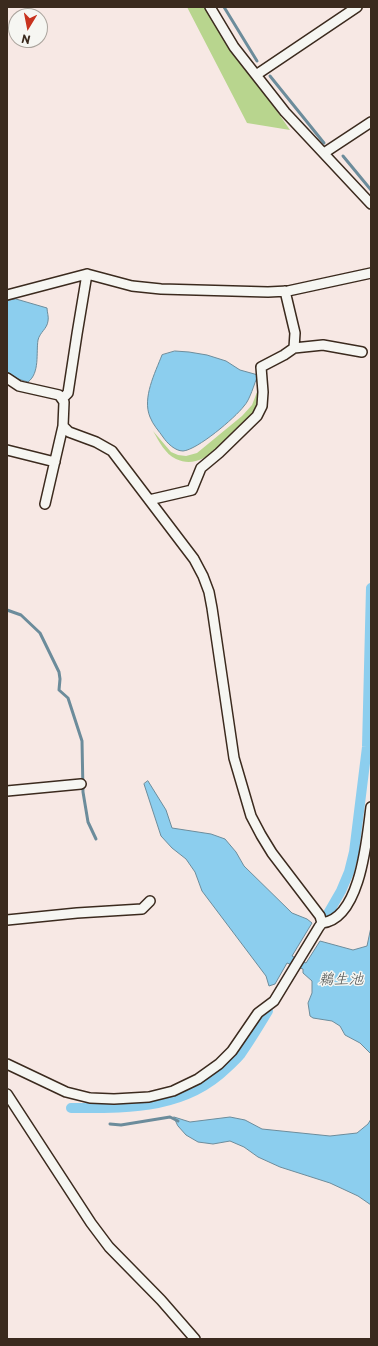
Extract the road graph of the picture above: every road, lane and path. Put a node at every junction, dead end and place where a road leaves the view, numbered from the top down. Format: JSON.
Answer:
{"nodes":[{"id":1,"x":210,"y":7,"type":"edge"},
{"id":2,"x":357,"y":7,"type":"edge"},
{"id":3,"x":256,"y":74,"type":"junction"},
{"id":4,"x":371,"y":122,"type":"edge"},
{"id":5,"x":324,"y":154,"type":"junction"},
{"id":6,"x":371,"y":204,"type":"edge"},
{"id":7,"x":371,"y":273,"type":"edge"},
{"id":8,"x":87,"y":274,"type":"junction"},
{"id":9,"x":285,"y":291,"type":"junction"},
{"id":10,"x":7,"y":295,"type":"edge"},
{"id":11,"x":294,"y":348,"type":"junction"},
{"id":12,"x":362,"y":352,"type":"dead end"},
{"id":13,"x":7,"y":378,"type":"edge"},
{"id":14,"x":7,"y":385,"type":"edge"},
{"id":15,"x":30,"y":388,"type":"junction"},
{"id":16,"x":62,"y":399,"type":"junction"},
{"id":17,"x":64,"y":426,"type":"junction"},
{"id":18,"x":7,"y":450,"type":"edge"},
{"id":19,"x":55,"y":462,"type":"junction"},
{"id":20,"x":149,"y":500,"type":"junction"},
{"id":21,"x":45,"y":504,"type":"dead end"},
{"id":22,"x":81,"y":784,"type":"dead end"},
{"id":23,"x":7,"y":791,"type":"edge"},
{"id":24,"x":371,"y":807,"type":"edge"},
{"id":25,"x":150,"y":901,"type":"dead end"},
{"id":26,"x":7,"y":920,"type":"edge"},
{"id":27,"x":321,"y":925,"type":"junction"},
{"id":28,"x":7,"y":1064,"type":"edge"},
{"id":29,"x":7,"y":1094,"type":"edge"},
{"id":30,"x":195,"y":1339,"type":"edge"}],
"edges":[{"from":1,"to":3,"type":"street"},
{"from":2,"to":3,"type":"street"},
{"from":3,"to":5,"type":"street"},
{"from":4,"to":5,"type":"street"},
{"from":5,"to":6,"type":"street"},
{"from":7,"to":9,"type":"street"},
{"from":8,"to":9,"type":"street"},
{"from":8,"to":10,"type":"street"},
{"from":8,"to":16,"type":"street"},
{"from":9,"to":11,"type":"street"},
{"from":11,"to":12,"type":"street"},
{"from":11,"to":20,"type":"street"},
{"from":13,"to":15,"type":"street"},
{"from":14,"to":15,"type":"street"},
{"from":15,"to":16,"type":"street"},
{"from":16,"to":17,"type":"street"},
{"from":17,"to":19,"type":"street"},
{"from":17,"to":20,"type":"street"},
{"from":18,"to":19,"type":"street"},
{"from":19,"to":21,"type":"street"},
{"from":20,"to":27,"type":"street"},
{"from":22,"to":23,"type":"street"},
{"from":24,"to":27,"type":"street"},
{"from":25,"to":26,"type":"street"},
{"from":27,"to":28,"type":"street"},
{"from":29,"to":30,"type":"street"}]}
